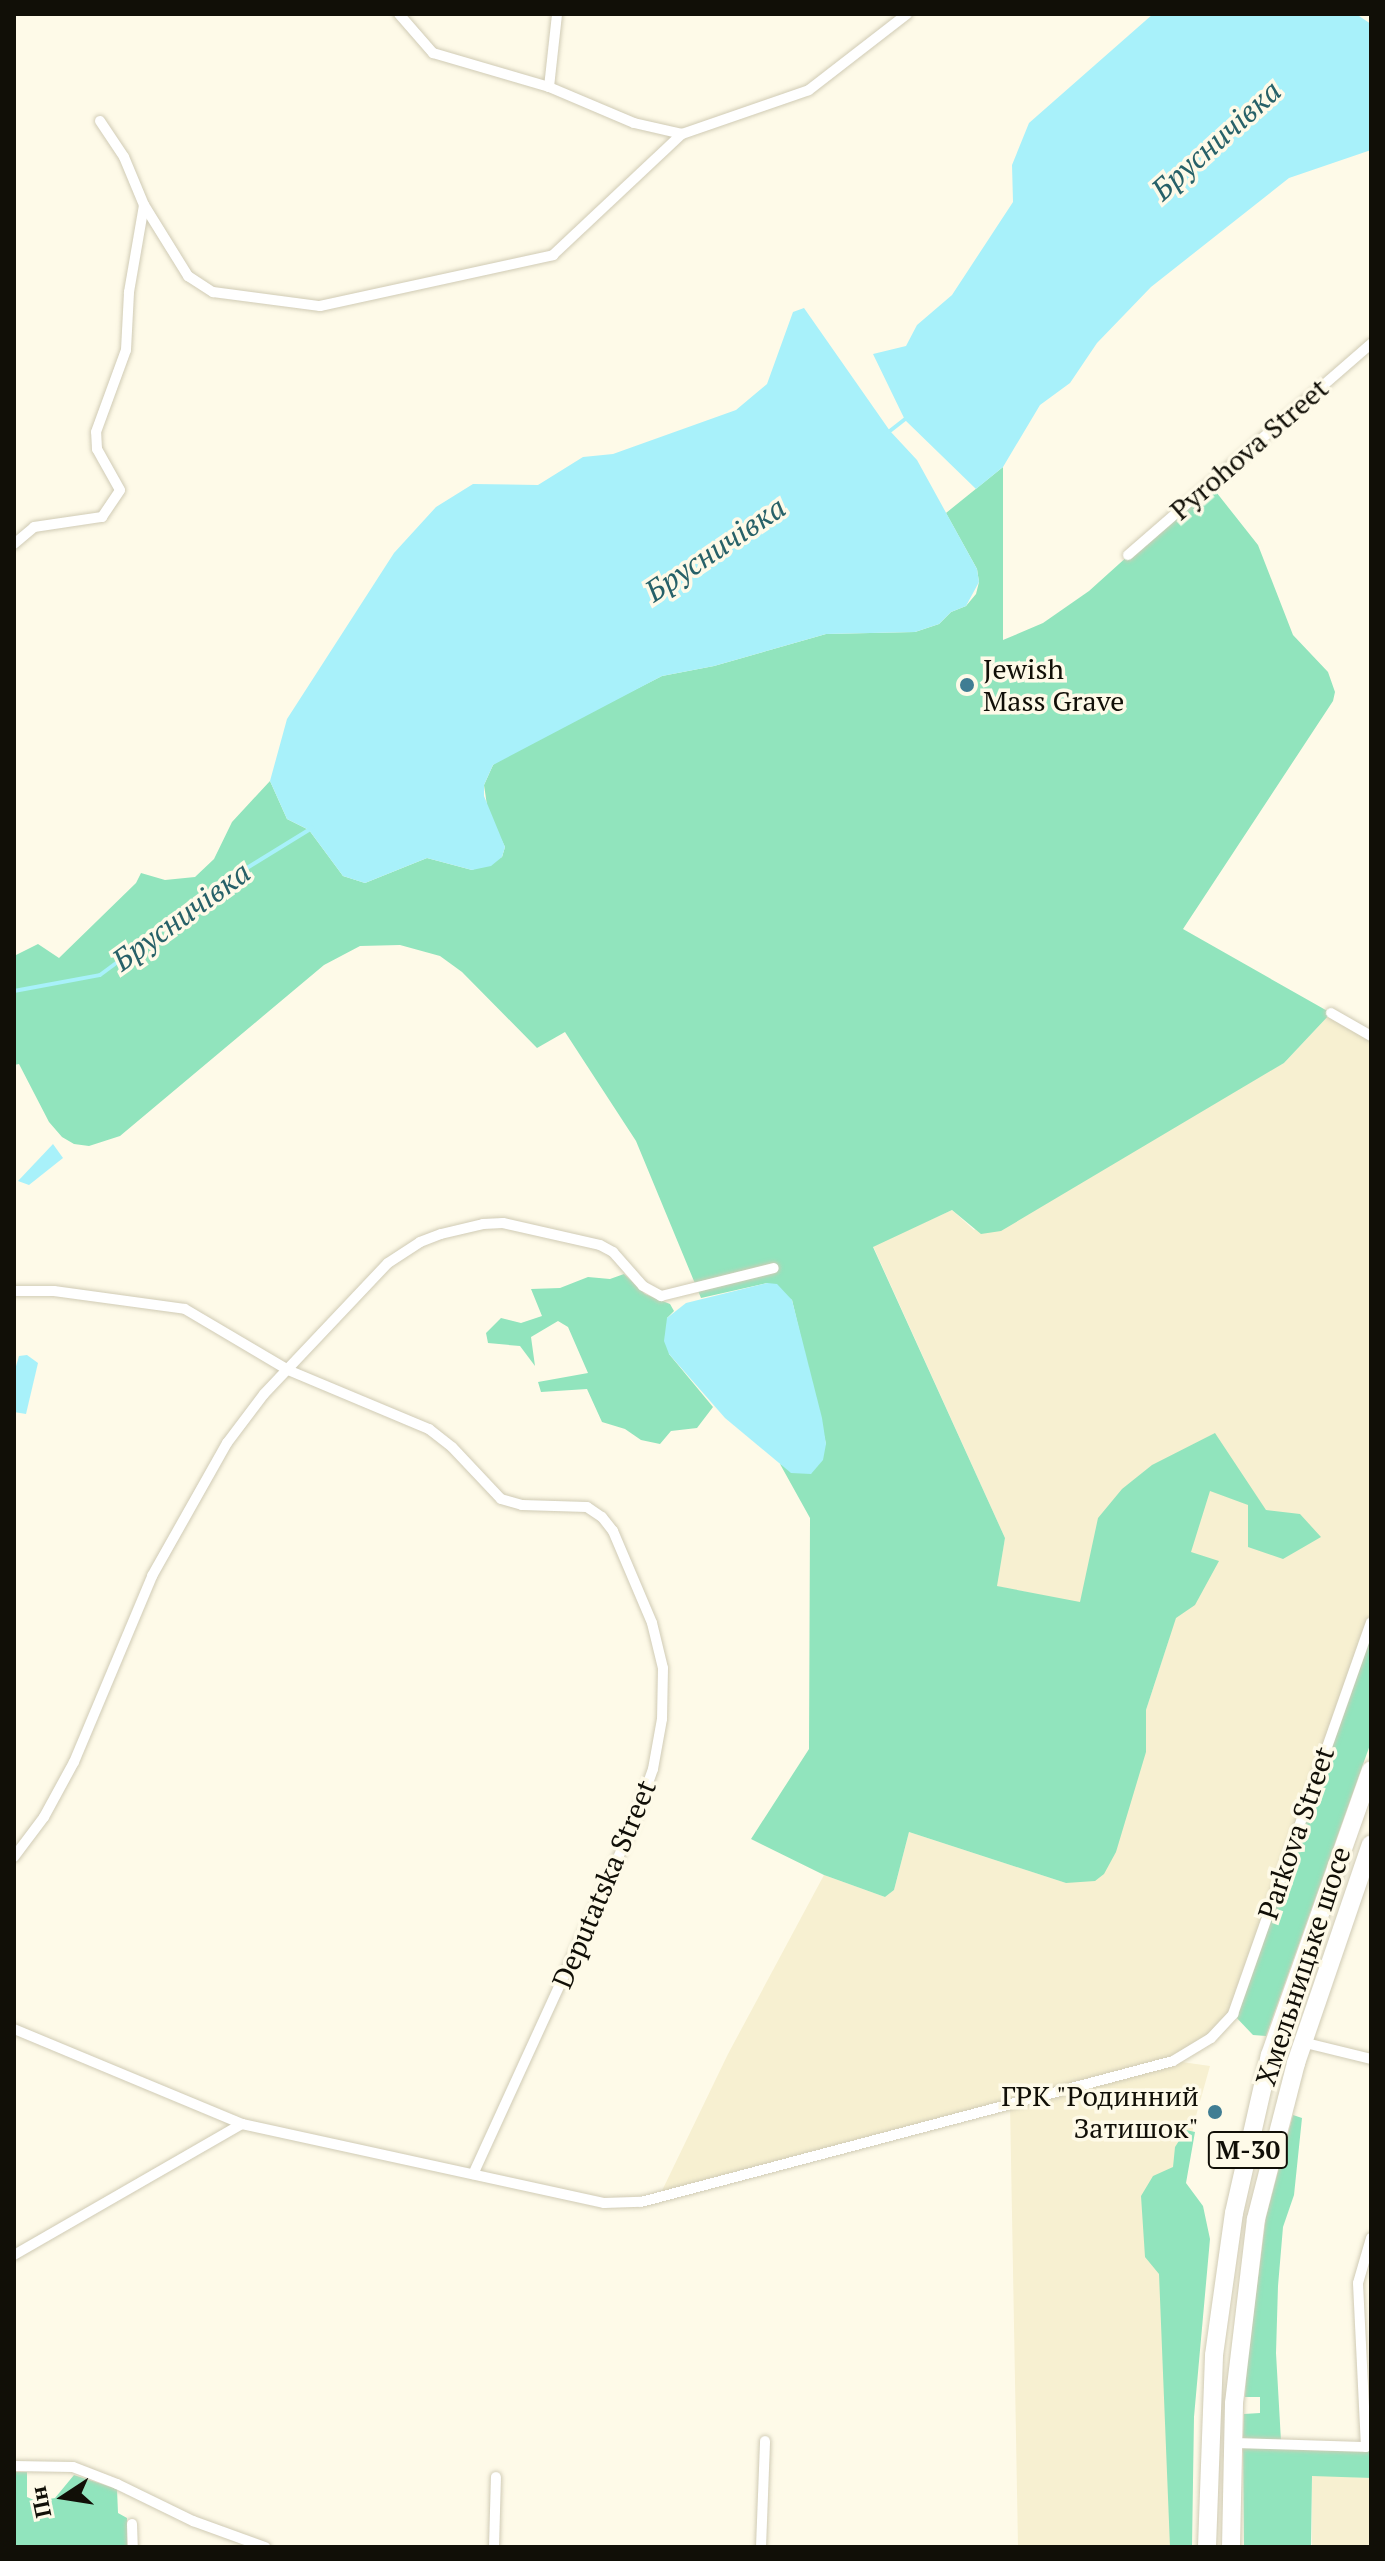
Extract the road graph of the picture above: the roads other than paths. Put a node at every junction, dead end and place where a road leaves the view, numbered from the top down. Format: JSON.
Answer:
{"nodes":[{"id":1,"x":399,"y":14,"type":"edge"},
{"id":2,"x":557,"y":14,"type":"edge"},
{"id":3,"x":907,"y":14,"type":"edge"},
{"id":4,"x":549,"y":87,"type":"junction"},
{"id":5,"x":100,"y":121,"type":"dead end"},
{"id":6,"x":682,"y":134,"type":"junction"},
{"id":7,"x":144,"y":205,"type":"junction"},
{"id":8,"x":1371,"y":344,"type":"edge"},
{"id":9,"x":14,"y":544,"type":"edge"},
{"id":10,"x":1128,"y":555,"type":"dead end"},
{"id":11,"x":1331,"y":1013,"type":"dead end"},
{"id":12,"x":1371,"y":1036,"type":"edge"},
{"id":13,"x":774,"y":1268,"type":"dead end"},
{"id":14,"x":14,"y":1291,"type":"edge"},
{"id":15,"x":288,"y":1370,"type":"junction"},
{"id":16,"x":1371,"y":1623,"type":"edge"},
{"id":17,"x":1371,"y":1770,"type":"edge"},
{"id":18,"x":1371,"y":1844,"type":"edge"},
{"id":19,"x":14,"y":1857,"type":"edge"},
{"id":20,"x":14,"y":2029,"type":"edge"},
{"id":21,"x":1277,"y":2034,"type":"junction"},
{"id":22,"x":1302,"y":2042,"type":"junction"},
{"id":23,"x":1371,"y":2059,"type":"edge"},
{"id":24,"x":242,"y":2124,"type":"junction"},
{"id":25,"x":473,"y":2174,"type":"junction"},
{"id":26,"x":1371,"y":2238,"type":"edge"},
{"id":27,"x":14,"y":2255,"type":"edge"},
{"id":28,"x":765,"y":2441,"type":"dead end"},
{"id":29,"x":1232,"y":2443,"type":"junction"},
{"id":30,"x":14,"y":2466,"type":"edge"},
{"id":31,"x":496,"y":2477,"type":"dead end"},
{"id":32,"x":132,"y":2524,"type":"dead end"},
{"id":33,"x":133,"y":2547,"type":"edge"},
{"id":34,"x":265,"y":2547,"type":"edge"},
{"id":35,"x":494,"y":2547,"type":"edge"},
{"id":36,"x":761,"y":2547,"type":"edge"},
{"id":37,"x":1207,"y":2547,"type":"edge"},
{"id":38,"x":1231,"y":2547,"type":"edge"}],
"edges":[{"from":1,"to":4,"type":"street"},
{"from":2,"to":4,"type":"street"},
{"from":3,"to":6,"type":"street"},
{"from":4,"to":6,"type":"street"},
{"from":5,"to":7,"type":"street"},
{"from":6,"to":7,"type":"street"},
{"from":7,"to":9,"type":"street"},
{"from":8,"to":10,"type":"street","name":"Pyrohova Street"},
{"from":11,"to":12,"type":"street"},
{"from":13,"to":15,"type":"street"},
{"from":14,"to":15,"type":"street","name":"Deputatska Street"},
{"from":15,"to":19,"type":"street"},
{"from":15,"to":25,"type":"street","name":"Deputatska Street"},
{"from":16,"to":25,"type":"street","name":"Parkova Street"},
{"from":17,"to":21,"type":"highway","name":"Хмельницьке шосе","number":"М-30"},
{"from":18,"to":22,"type":"highway","name":"Хмельницьке шосе","number":"М-30"},
{"from":20,"to":24,"type":"street"},
{"from":21,"to":22,"type":"highway"},
{"from":21,"to":37,"type":"highway","name":"Хмельницьке шосе","number":"М-30"},
{"from":22,"to":23,"type":"street"},
{"from":22,"to":29,"type":"highway","name":"Хмельницьке шосе","number":"М-30"},
{"from":24,"to":25,"type":"street"},
{"from":24,"to":27,"type":"street"},
{"from":26,"to":29,"type":"street"},
{"from":28,"to":36,"type":"street"},
{"from":29,"to":38,"type":"highway","name":"Хмельницьке шосе","number":"М-30"},
{"from":30,"to":34,"type":"street"},
{"from":31,"to":35,"type":"street"},
{"from":32,"to":33,"type":"street"}]}
